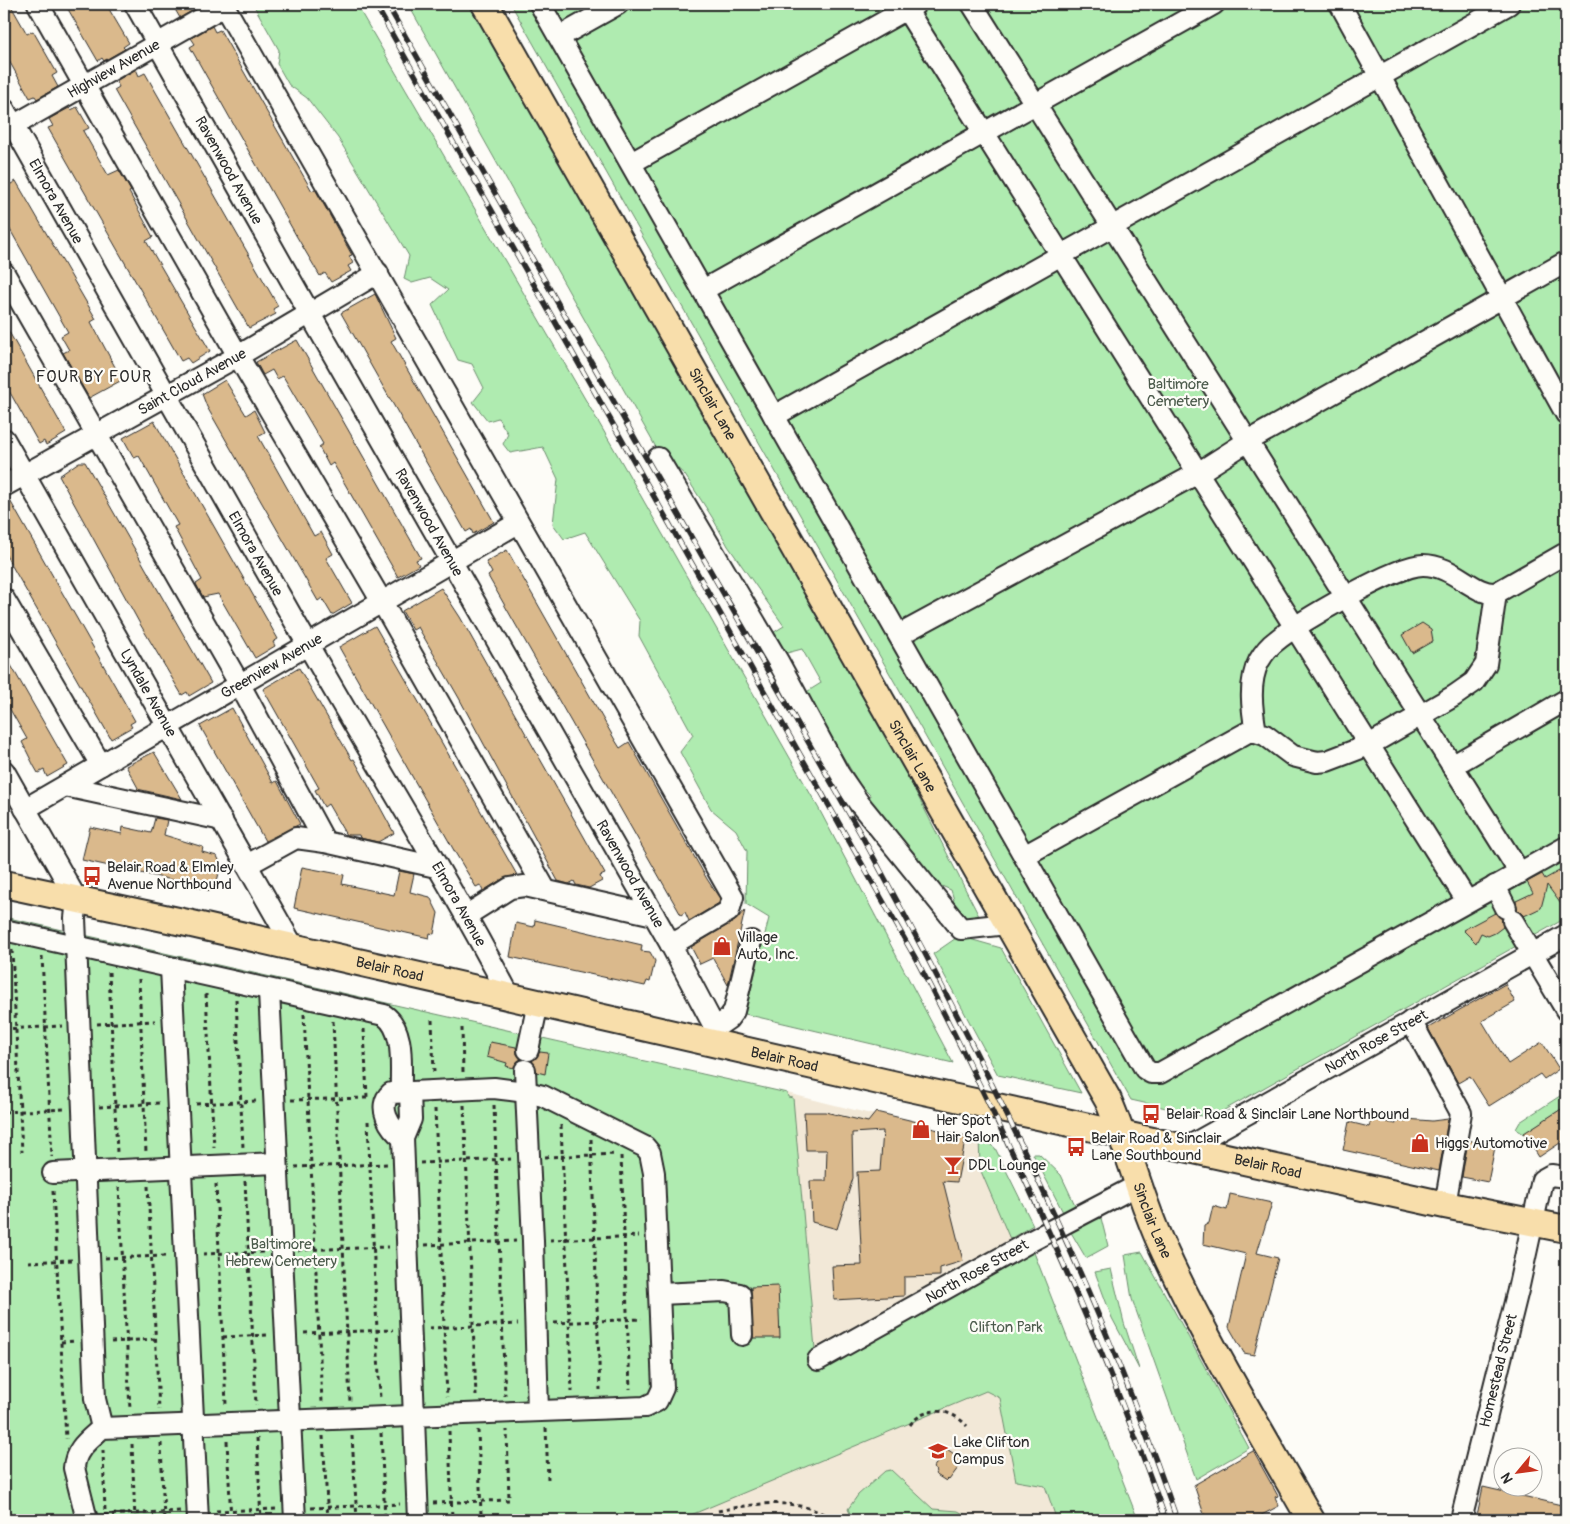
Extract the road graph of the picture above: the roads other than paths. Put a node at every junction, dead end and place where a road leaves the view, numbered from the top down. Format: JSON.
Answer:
{"nodes":[{"id":1,"x":38,"y":4,"type":"edge"},
{"id":2,"x":135,"y":4,"type":"edge"},
{"id":3,"x":485,"y":4,"type":"edge"},
{"id":4,"x":540,"y":4,"type":"edge"},
{"id":5,"x":618,"y":4,"type":"edge"},
{"id":6,"x":972,"y":4,"type":"edge"},
{"id":7,"x":1214,"y":4,"type":"edge"},
{"id":8,"x":1340,"y":4,"type":"edge"},
{"id":9,"x":1509,"y":4,"type":"edge"},
{"id":10,"x":224,"y":5,"type":"edge"},
{"id":11,"x":909,"y":6,"type":"edge"},
{"id":12,"x":559,"y":37,"type":"junction"},
{"id":13,"x":159,"y":45,"type":"junction"},
{"id":14,"x":1380,"y":76,"type":"junction"},
{"id":15,"x":85,"y":85,"type":"junction"},
{"id":16,"x":1035,"y":104,"type":"junction"},
{"id":17,"x":7,"y":122,"type":"edge"},
{"id":18,"x":984,"y":133,"type":"junction"},
{"id":19,"x":631,"y":163,"type":"junction"},
{"id":20,"x":1113,"y":227,"type":"junction"},
{"id":21,"x":1061,"y":256,"type":"junction"},
{"id":22,"x":1566,"y":262,"type":"edge"},
{"id":23,"x":4,"y":273,"type":"edge"},
{"id":24,"x":378,"y":273,"type":"junction"},
{"id":25,"x":703,"y":290,"type":"junction"},
{"id":26,"x":1502,"y":298,"type":"junction"},
{"id":27,"x":310,"y":314,"type":"junction"},
{"id":28,"x":238,"y":356,"type":"junction"},
{"id":29,"x":166,"y":396,"type":"junction"},
{"id":30,"x":1566,"y":414,"type":"edge"},
{"id":31,"x":774,"y":416,"type":"junction"},
{"id":32,"x":96,"y":435,"type":"junction"},
{"id":33,"x":4,"y":439,"type":"edge"},
{"id":34,"x":1248,"y":441,"type":"junction"},
{"id":35,"x":658,"y":458,"type":"dead end"},
{"id":36,"x":1198,"y":472,"type":"junction"},
{"id":37,"x":24,"y":475,"type":"junction"},
{"id":38,"x":4,"y":486,"type":"edge"},
{"id":39,"x":518,"y":524,"type":"junction"},
{"id":40,"x":1566,"y":553,"type":"edge"},
{"id":41,"x":452,"y":561,"type":"junction"},
{"id":42,"x":1496,"y":593,"type":"junction"},
{"id":43,"x":1346,"y":598,"type":"junction"},
{"id":44,"x":4,"y":599,"type":"edge"},
{"id":45,"x":382,"y":602,"type":"junction"},
{"id":46,"x":1295,"y":627,"type":"junction"},
{"id":47,"x":899,"y":635,"type":"junction"},
{"id":48,"x":308,"y":645,"type":"junction"},
{"id":49,"x":240,"y":685,"type":"junction"},
{"id":50,"x":1566,"y":700,"type":"edge"},
{"id":51,"x":1420,"y":716,"type":"junction"},
{"id":52,"x":168,"y":726,"type":"junction"},
{"id":53,"x":1256,"y":732,"type":"junction"},
{"id":54,"x":1368,"y":745,"type":"junction"},
{"id":55,"x":101,"y":765,"type":"junction"},
{"id":56,"x":1452,"y":766,"type":"junction"},
{"id":57,"x":4,"y":771,"type":"edge"},
{"id":58,"x":65,"y":786,"type":"junction"},
{"id":59,"x":25,"y":809,"type":"junction"},
{"id":60,"x":222,"y":820,"type":"junction"},
{"id":61,"x":325,"y":842,"type":"junction"},
{"id":62,"x":1566,"y":847,"type":"edge"},
{"id":63,"x":1024,"y":856,"type":"junction"},
{"id":64,"x":247,"y":865,"type":"junction"},
{"id":65,"x":436,"y":868,"type":"junction"},
{"id":66,"x":1520,"y":873,"type":"junction"},
{"id":67,"x":4,"y":884,"type":"edge"},
{"id":68,"x":1495,"y":886,"type":"junction"},
{"id":69,"x":545,"y":890,"type":"junction"},
{"id":70,"x":78,"y":900,"type":"junction"},
{"id":71,"x":1467,"y":901,"type":"junction"},
{"id":72,"x":467,"y":915,"type":"junction"},
{"id":73,"x":654,"y":915,"type":"junction"},
{"id":74,"x":1008,"y":924,"type":"junction"},
{"id":75,"x":7,"y":931,"type":"edge"},
{"id":76,"x":1566,"y":935,"type":"edge"},
{"id":77,"x":751,"y":941,"type":"dead end"},
{"id":78,"x":671,"y":945,"type":"junction"},
{"id":79,"x":76,"y":946,"type":"junction"},
{"id":80,"x":294,"y":948,"type":"junction"},
{"id":81,"x":1531,"y":954,"type":"junction"},
{"id":82,"x":171,"y":968,"type":"junction"},
{"id":83,"x":269,"y":991,"type":"junction"},
{"id":84,"x":510,"y":997,"type":"junction"},
{"id":85,"x":538,"y":1003,"type":"junction"},
{"id":86,"x":1566,"y":1010,"type":"edge"},
{"id":87,"x":1411,"y":1022,"type":"junction"},
{"id":88,"x":713,"y":1036,"type":"junction"},
{"id":89,"x":528,"y":1050,"type":"dead end"},
{"id":90,"x":525,"y":1070,"type":"dead end"},
{"id":91,"x":406,"y":1092,"type":"junction"},
{"id":92,"x":526,"y":1092,"type":"junction"},
{"id":93,"x":1123,"y":1133,"type":"junction"},
{"id":94,"x":403,"y":1138,"type":"junction"},
{"id":95,"x":1186,"y":1148,"type":"junction"},
{"id":96,"x":277,"y":1165,"type":"junction"},
{"id":97,"x":181,"y":1168,"type":"junction"},
{"id":98,"x":84,"y":1172,"type":"junction"},
{"id":99,"x":53,"y":1173,"type":"road end"},
{"id":100,"x":1566,"y":1177,"type":"edge"},
{"id":101,"x":1138,"y":1185,"type":"junction"},
{"id":102,"x":1445,"y":1204,"type":"junction"},
{"id":103,"x":1534,"y":1222,"type":"junction"},
{"id":104,"x":1566,"y":1229,"type":"edge"},
{"id":105,"x":660,"y":1294,"type":"junction"},
{"id":106,"x":742,"y":1335,"type":"dead end"},
{"id":107,"x":818,"y":1360,"type":"dead end"},
{"id":108,"x":542,"y":1411,"type":"junction"},
{"id":109,"x":414,"y":1416,"type":"junction"},
{"id":110,"x":290,"y":1421,"type":"junction"},
{"id":111,"x":194,"y":1425,"type":"junction"},
{"id":112,"x":102,"y":1428,"type":"junction"},
{"id":113,"x":418,"y":1512,"type":"edge"},
{"id":114,"x":198,"y":1514,"type":"edge"},
{"id":115,"x":294,"y":1514,"type":"edge"},
{"id":116,"x":93,"y":1517,"type":"edge"},
{"id":117,"x":1311,"y":1520,"type":"edge"},
{"id":118,"x":1461,"y":1520,"type":"edge"}],
"edges":[{"from":1,"to":15,"type":"street"},
{"from":2,"to":13,"type":"street","name":"Ravenwood Avenue"},
{"from":3,"to":74,"type":"main road","name":"Sinclair Lane"},
{"from":4,"to":12,"type":"street"},
{"from":5,"to":12,"type":"street"},
{"from":6,"to":16,"type":"street"},
{"from":7,"to":16,"type":"street"},
{"from":8,"to":14,"type":"street"},
{"from":9,"to":14,"type":"street"},
{"from":10,"to":13,"type":"street","name":"Highview Avenue"},
{"from":10,"to":24,"type":"street"},
{"from":11,"to":18,"type":"street"},
{"from":11,"to":19,"type":"street"},
{"from":12,"to":19,"type":"street"},
{"from":13,"to":15,"type":"street","name":"Highview Avenue"},
{"from":13,"to":27,"type":"street","name":"Ravenwood Avenue"},
{"from":14,"to":20,"type":"street"},
{"from":14,"to":26,"type":"street"},
{"from":15,"to":17,"type":"street","name":"Highview Avenue"},
{"from":15,"to":28,"type":"street"},
{"from":16,"to":18,"type":"street"},
{"from":16,"to":20,"type":"street"},
{"from":17,"to":29,"type":"street","name":"Elmora Avenue"},
{"from":18,"to":21,"type":"street"},
{"from":18,"to":25,"type":"street"},
{"from":19,"to":25,"type":"street"},
{"from":20,"to":21,"type":"street"},
{"from":20,"to":34,"type":"street"},
{"from":21,"to":31,"type":"street"},
{"from":21,"to":36,"type":"street"},
{"from":22,"to":26,"type":"street"},
{"from":23,"to":32,"type":"street"},
{"from":24,"to":27,"type":"street","name":"Saint Cloud Avenue"},
{"from":24,"to":39,"type":"street"},
{"from":25,"to":31,"type":"street"},
{"from":26,"to":30,"type":"street"},
{"from":26,"to":34,"type":"street"},
{"from":27,"to":28,"type":"street","name":"Saint Cloud Avenue"},
{"from":27,"to":41,"type":"street","name":"Ravenwood Avenue"},
{"from":28,"to":29,"type":"street","name":"Saint Cloud Avenue"},
{"from":28,"to":45,"type":"street"},
{"from":29,"to":32,"type":"street","name":"Saint Cloud Avenue"},
{"from":29,"to":48,"type":"street","name":"Elmora Avenue"},
{"from":31,"to":47,"type":"street"},
{"from":32,"to":37,"type":"street","name":"Saint Cloud Avenue"},
{"from":32,"to":49,"type":"street"},
{"from":33,"to":37,"type":"street","name":"Lyndale Avenue"},
{"from":34,"to":36,"type":"street"},
{"from":34,"to":43,"type":"street"},
{"from":35,"to":74,"type":"street"},
{"from":36,"to":46,"type":"street"},
{"from":36,"to":47,"type":"street"},
{"from":37,"to":38,"type":"street","name":"Saint Cloud Avenue"},
{"from":37,"to":52,"type":"street","name":"Lyndale Avenue"},
{"from":39,"to":41,"type":"street","name":"Greenview Avenue"},
{"from":39,"to":78,"type":"street"},
{"from":40,"to":42,"type":"street"},
{"from":41,"to":45,"type":"street","name":"Greenview Avenue"},
{"from":41,"to":73,"type":"street","name":"Ravenwood Avenue"},
{"from":42,"to":43,"type":"street"},
{"from":42,"to":51,"type":"street"},
{"from":43,"to":46,"type":"street"},
{"from":43,"to":51,"type":"street"},
{"from":44,"to":55,"type":"street"},
{"from":45,"to":48,"type":"street","name":"Greenview Avenue"},
{"from":45,"to":69,"type":"street"},
{"from":46,"to":53,"type":"street"},
{"from":46,"to":54,"type":"street"},
{"from":47,"to":63,"type":"street"},
{"from":48,"to":49,"type":"street","name":"Greenview Avenue"},
{"from":48,"to":65,"type":"street","name":"Elmora Avenue"},
{"from":49,"to":52,"type":"street","name":"Greenview Avenue"},
{"from":49,"to":61,"type":"street"},
{"from":50,"to":56,"type":"street"},
{"from":51,"to":54,"type":"street"},
{"from":51,"to":56,"type":"street"},
{"from":52,"to":55,"type":"street","name":"Greenview Avenue"},
{"from":52,"to":60,"type":"street","name":"Lyndale Avenue"},
{"from":53,"to":54,"type":"street"},
{"from":53,"to":63,"type":"street"},
{"from":54,"to":71,"type":"street"},
{"from":55,"to":58,"type":"street","name":"Greenview Avenue"},
{"from":56,"to":66,"type":"street"},
{"from":57,"to":59,"type":"street"},
{"from":58,"to":59,"type":"street","name":"Greenview Avenue"},
{"from":58,"to":60,"type":"street"},
{"from":59,"to":70,"type":"street"},
{"from":60,"to":64,"type":"street","name":"Lyndale Avenue"},
{"from":61,"to":64,"type":"street"},
{"from":61,"to":65,"type":"street"},
{"from":62,"to":66,"type":"street"},
{"from":63,"to":71,"type":"street"},
{"from":64,"to":80,"type":"street","name":"Lyndale Avenue"},
{"from":65,"to":72,"type":"street","name":"Elmora Avenue"},
{"from":66,"to":68,"type":"street"},
{"from":67,"to":70,"type":"main road","name":"Belair Road"},
{"from":68,"to":71,"type":"street"},
{"from":68,"to":81,"type":"street"},
{"from":69,"to":72,"type":"street"},
{"from":69,"to":73,"type":"street"},
{"from":70,"to":79,"type":"street"},
{"from":70,"to":80,"type":"main road","name":"Belair Road"},
{"from":72,"to":84,"type":"street","name":"Elmora Avenue"},
{"from":73,"to":78,"type":"street","name":"Ravenwood Avenue"},
{"from":74,"to":93,"type":"main road","name":"Sinclair Lane"},
{"from":75,"to":79,"type":"street"},
{"from":76,"to":81,"type":"street","name":"North Rose Street"},
{"from":77,"to":88,"type":"street"},
{"from":78,"to":88,"type":"street","name":"Ravenwood Avenue"},
{"from":79,"to":82,"type":"street"},
{"from":79,"to":98,"type":"street"},
{"from":80,"to":84,"type":"main road","name":"Belair Road"},
{"from":81,"to":86,"type":"street"},
{"from":81,"to":87,"type":"street","name":"North Rose Street"},
{"from":82,"to":83,"type":"street"},
{"from":82,"to":97,"type":"street"},
{"from":83,"to":91,"type":"street"},
{"from":83,"to":96,"type":"street"},
{"from":84,"to":85,"type":"main road","name":"Belair Road"},
{"from":85,"to":88,"type":"main road","name":"Belair Road"},
{"from":85,"to":89,"type":"street"},
{"from":87,"to":95,"type":"street","name":"North Rose Street"},
{"from":87,"to":102,"type":"street"},
{"from":88,"to":93,"type":"main road","name":"Belair Road"},
{"from":90,"to":92,"type":"street"},
{"from":91,"to":92,"type":"street"},
{"from":91,"to":94,"type":"street"},
{"from":91,"to":94,"type":"street"},
{"from":92,"to":105,"type":"street"},
{"from":92,"to":108,"type":"street"},
{"from":93,"to":95,"type":"main road","name":"Belair Road"},
{"from":93,"to":101,"type":"main road","name":"Sinclair Lane"},
{"from":94,"to":109,"type":"street"},
{"from":95,"to":102,"type":"main road","name":"Belair Road"},
{"from":96,"to":97,"type":"street"},
{"from":96,"to":110,"type":"street"},
{"from":97,"to":98,"type":"street"},
{"from":97,"to":111,"type":"street"},
{"from":98,"to":99,"type":"street"},
{"from":98,"to":112,"type":"street"},
{"from":100,"to":103,"type":"street","name":"Homestead Street"},
{"from":101,"to":107,"type":"street","name":"North Rose Street"},
{"from":101,"to":117,"type":"main road","name":"Sinclair Lane"},
{"from":102,"to":103,"type":"main road","name":"Belair Road"},
{"from":103,"to":104,"type":"main road","name":"Belair Road"},
{"from":103,"to":118,"type":"street","name":"Homestead Street"},
{"from":105,"to":106,"type":"street"},
{"from":105,"to":108,"type":"street"},
{"from":108,"to":109,"type":"street"},
{"from":109,"to":110,"type":"street"},
{"from":109,"to":113,"type":"street"},
{"from":110,"to":111,"type":"street"},
{"from":110,"to":115,"type":"street"},
{"from":111,"to":112,"type":"street"},
{"from":111,"to":114,"type":"street"},
{"from":112,"to":116,"type":"street"}]}
